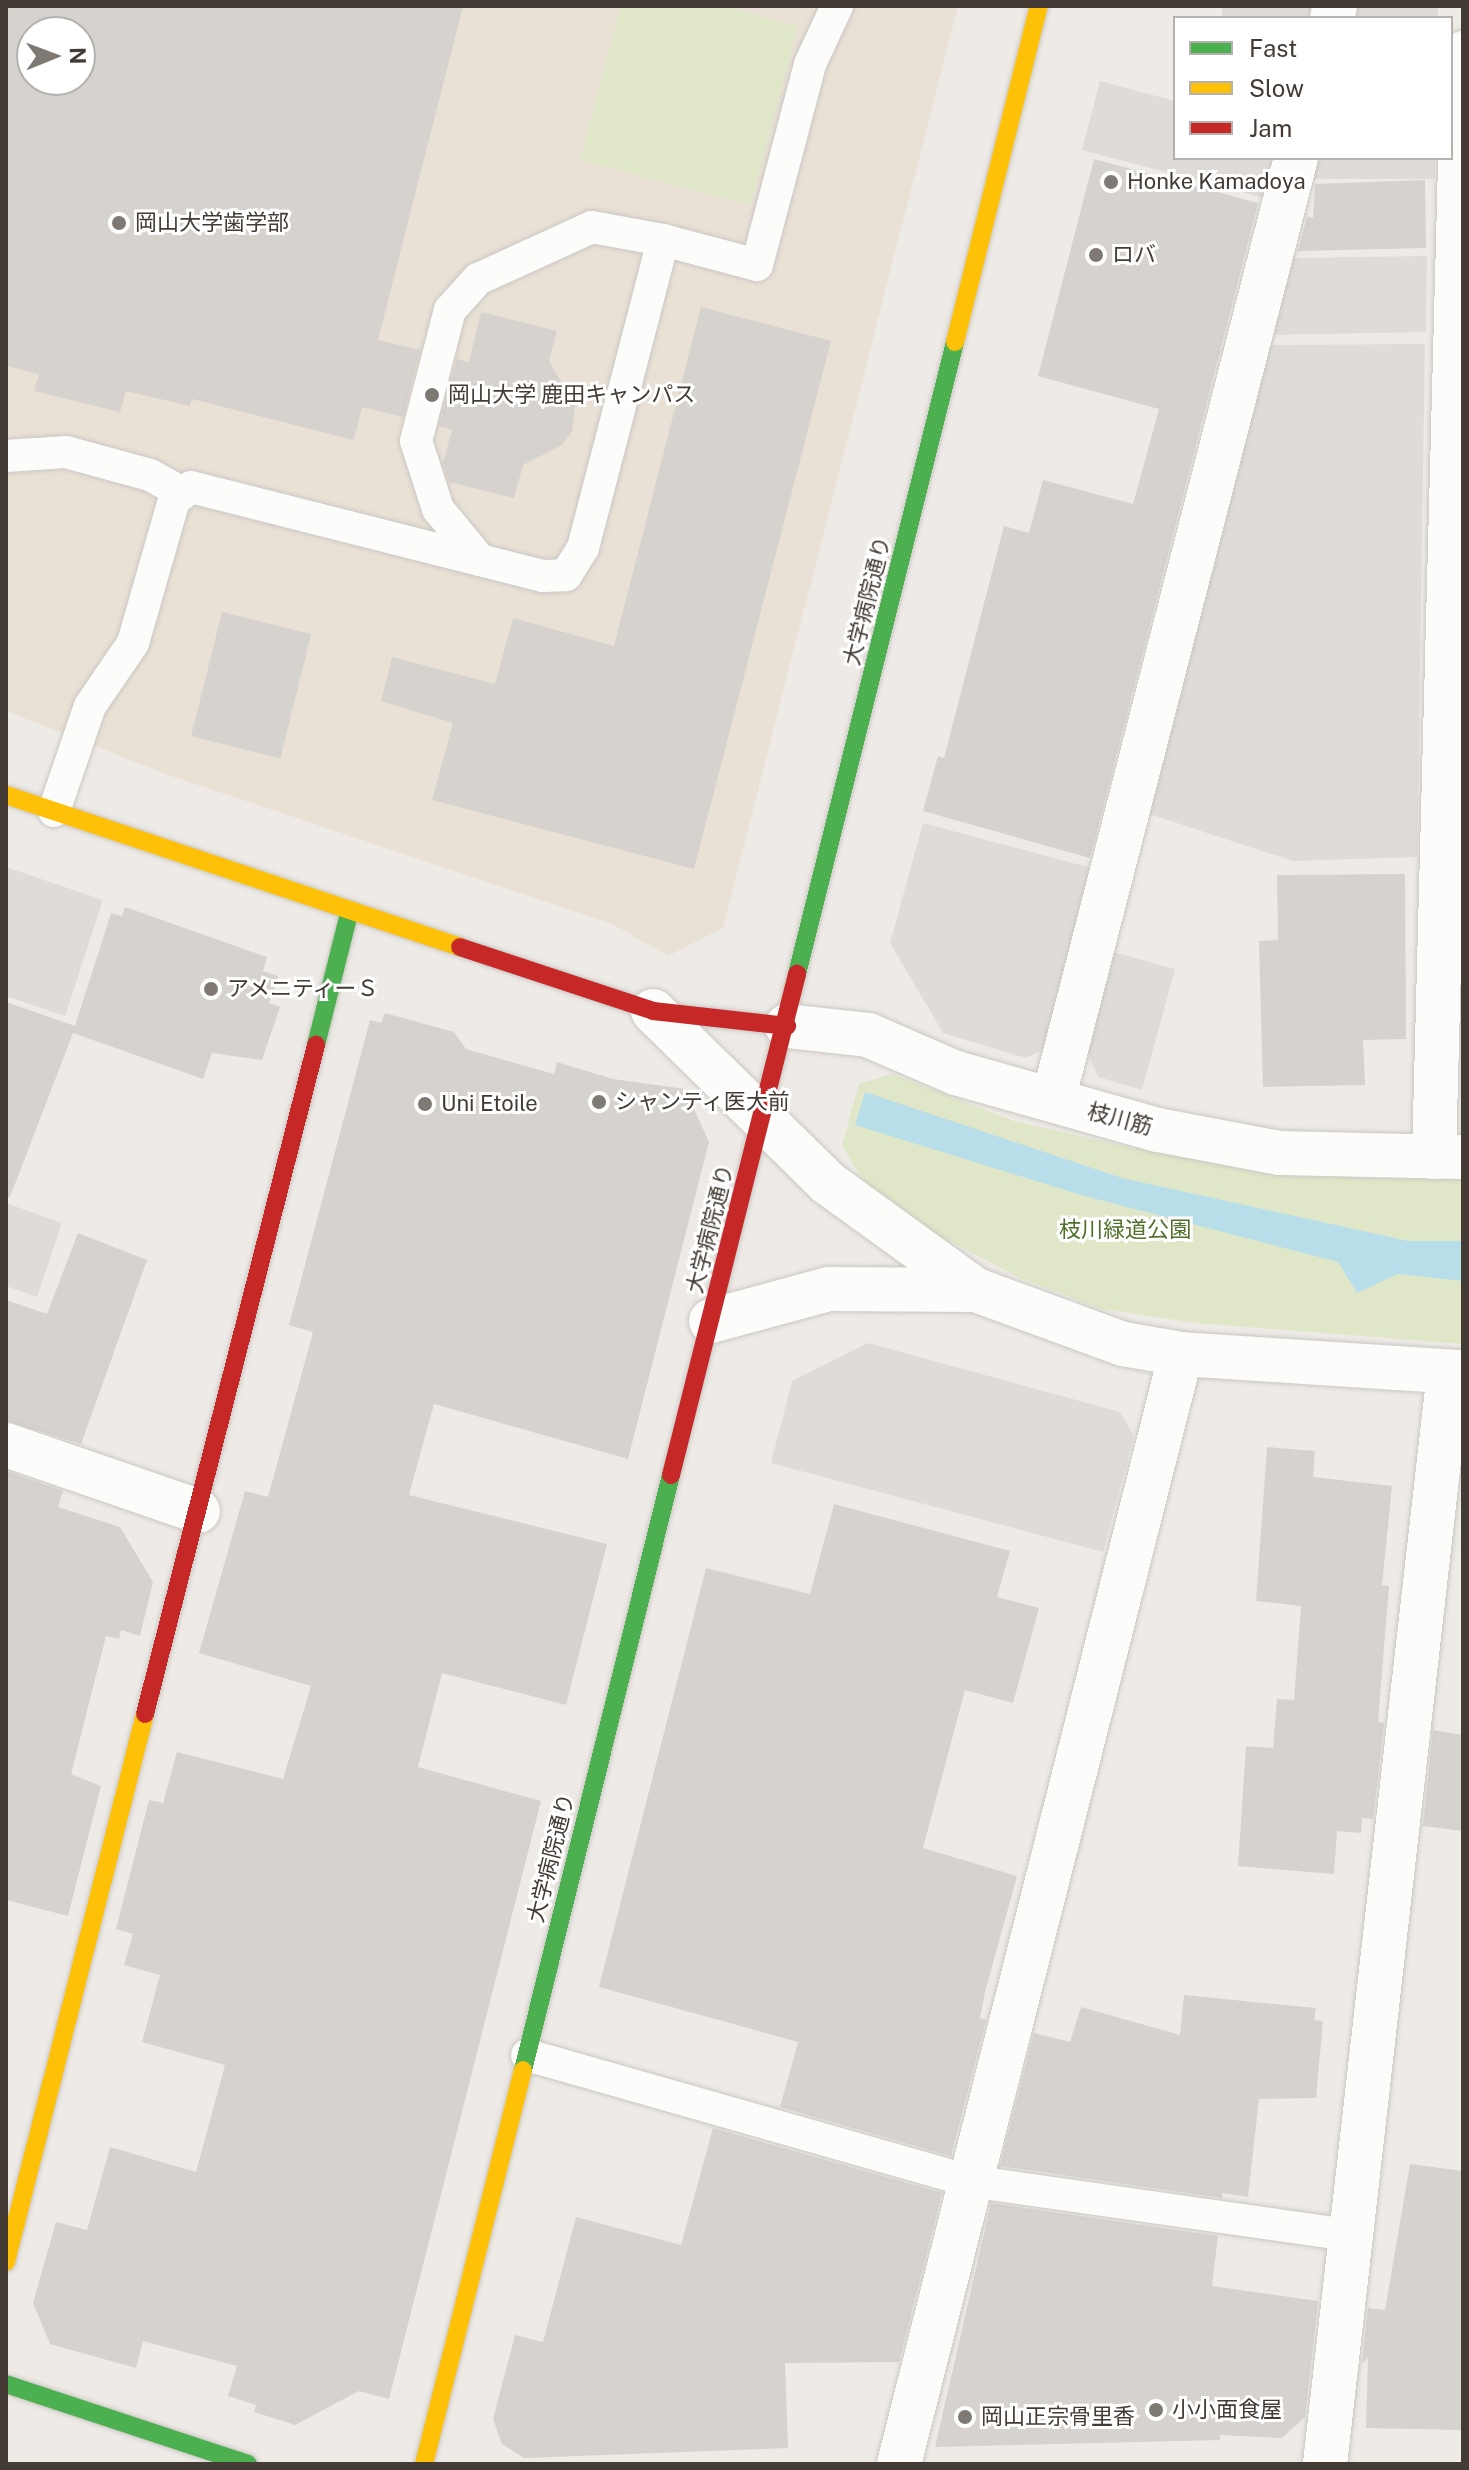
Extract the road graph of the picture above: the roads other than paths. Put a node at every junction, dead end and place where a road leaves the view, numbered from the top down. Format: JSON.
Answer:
{"nodes":[{"id":1,"x":837,"y":6,"type":"edge"},
{"id":2,"x":1039,"y":6,"type":"edge"},
{"id":3,"x":1463,"y":53,"type":"edge"},
{"id":4,"x":1295,"y":160,"type":"edge"},
{"id":5,"x":663,"y":240,"type":"junction"},
{"id":6,"x":6,"y":456,"type":"edge"},
{"id":7,"x":182,"y":493,"type":"junction"},
{"id":8,"x":480,"y":560,"type":"junction"},
{"id":9,"x":6,"y":795,"type":"edge"},
{"id":10,"x":54,"y":811,"type":"junction"},
{"id":11,"x":350,"y":910,"type":"junction"},
{"id":12,"x":653,"y":1011,"type":"junction"},
{"id":13,"x":787,"y":1026,"type":"junction"},
{"id":14,"x":1053,"y":1100,"type":"junction"},
{"id":15,"x":763,"y":1119,"type":"junction"},
{"id":16,"x":1449,"y":1157,"type":"edge"},
{"id":17,"x":976,"y":1290,"type":"junction"},
{"id":18,"x":711,"y":1321,"type":"junction"},
{"id":19,"x":1181,"y":1354,"type":"junction"},
{"id":20,"x":1456,"y":1372,"type":"edge"},
{"id":21,"x":6,"y":1445,"type":"edge"},
{"id":22,"x":198,"y":1511,"type":"junction"},
{"id":23,"x":527,"y":2055,"type":"junction"},
{"id":24,"x":969,"y":2181,"type":"junction"},
{"id":25,"x":1348,"y":2235,"type":"junction"},
{"id":26,"x":6,"y":2262,"type":"edge"},
{"id":27,"x":6,"y":2384,"type":"edge"},
{"id":28,"x":248,"y":2464,"type":"edge"},
{"id":29,"x":424,"y":2464,"type":"edge"},
{"id":30,"x":899,"y":2464,"type":"edge"},
{"id":31,"x":1325,"y":2464,"type":"edge"}],
"edges":[{"from":1,"to":5,"type":"lane"},
{"from":2,"to":13,"type":"street","name":"大学病院通り"},
{"from":3,"to":16,"type":"street"},
{"from":4,"to":14,"type":"street"},
{"from":5,"to":8,"type":"lane"},
{"from":5,"to":8,"type":"lane"},
{"from":6,"to":7,"type":"lane"},
{"from":7,"to":8,"type":"lane"},
{"from":7,"to":10,"type":"lane"},
{"from":9,"to":10,"type":"street"},
{"from":10,"to":11,"type":"street"},
{"from":11,"to":12,"type":"street"},
{"from":11,"to":22,"type":"street"},
{"from":12,"to":13,"type":"street"},
{"from":12,"to":15,"type":"street"},
{"from":13,"to":14,"type":"street","name":"枝川筋"},
{"from":13,"to":15,"type":"street","name":"大学病院通り"},
{"from":14,"to":16,"type":"street","name":"枝川筋"},
{"from":15,"to":17,"type":"street"},
{"from":15,"to":18,"type":"street","name":"大学病院通り"},
{"from":17,"to":18,"type":"street"},
{"from":17,"to":19,"type":"street"},
{"from":18,"to":23,"type":"street","name":"大学病院通り"},
{"from":19,"to":20,"type":"street"},
{"from":19,"to":24,"type":"street"},
{"from":20,"to":25,"type":"street"},
{"from":21,"to":22,"type":"street"},
{"from":22,"to":26,"type":"street"},
{"from":23,"to":24,"type":"lane"},
{"from":23,"to":29,"type":"street","name":"大学病院通り"},
{"from":24,"to":25,"type":"lane"},
{"from":24,"to":30,"type":"street"},
{"from":25,"to":31,"type":"street"},
{"from":27,"to":28,"type":"street"}]}
